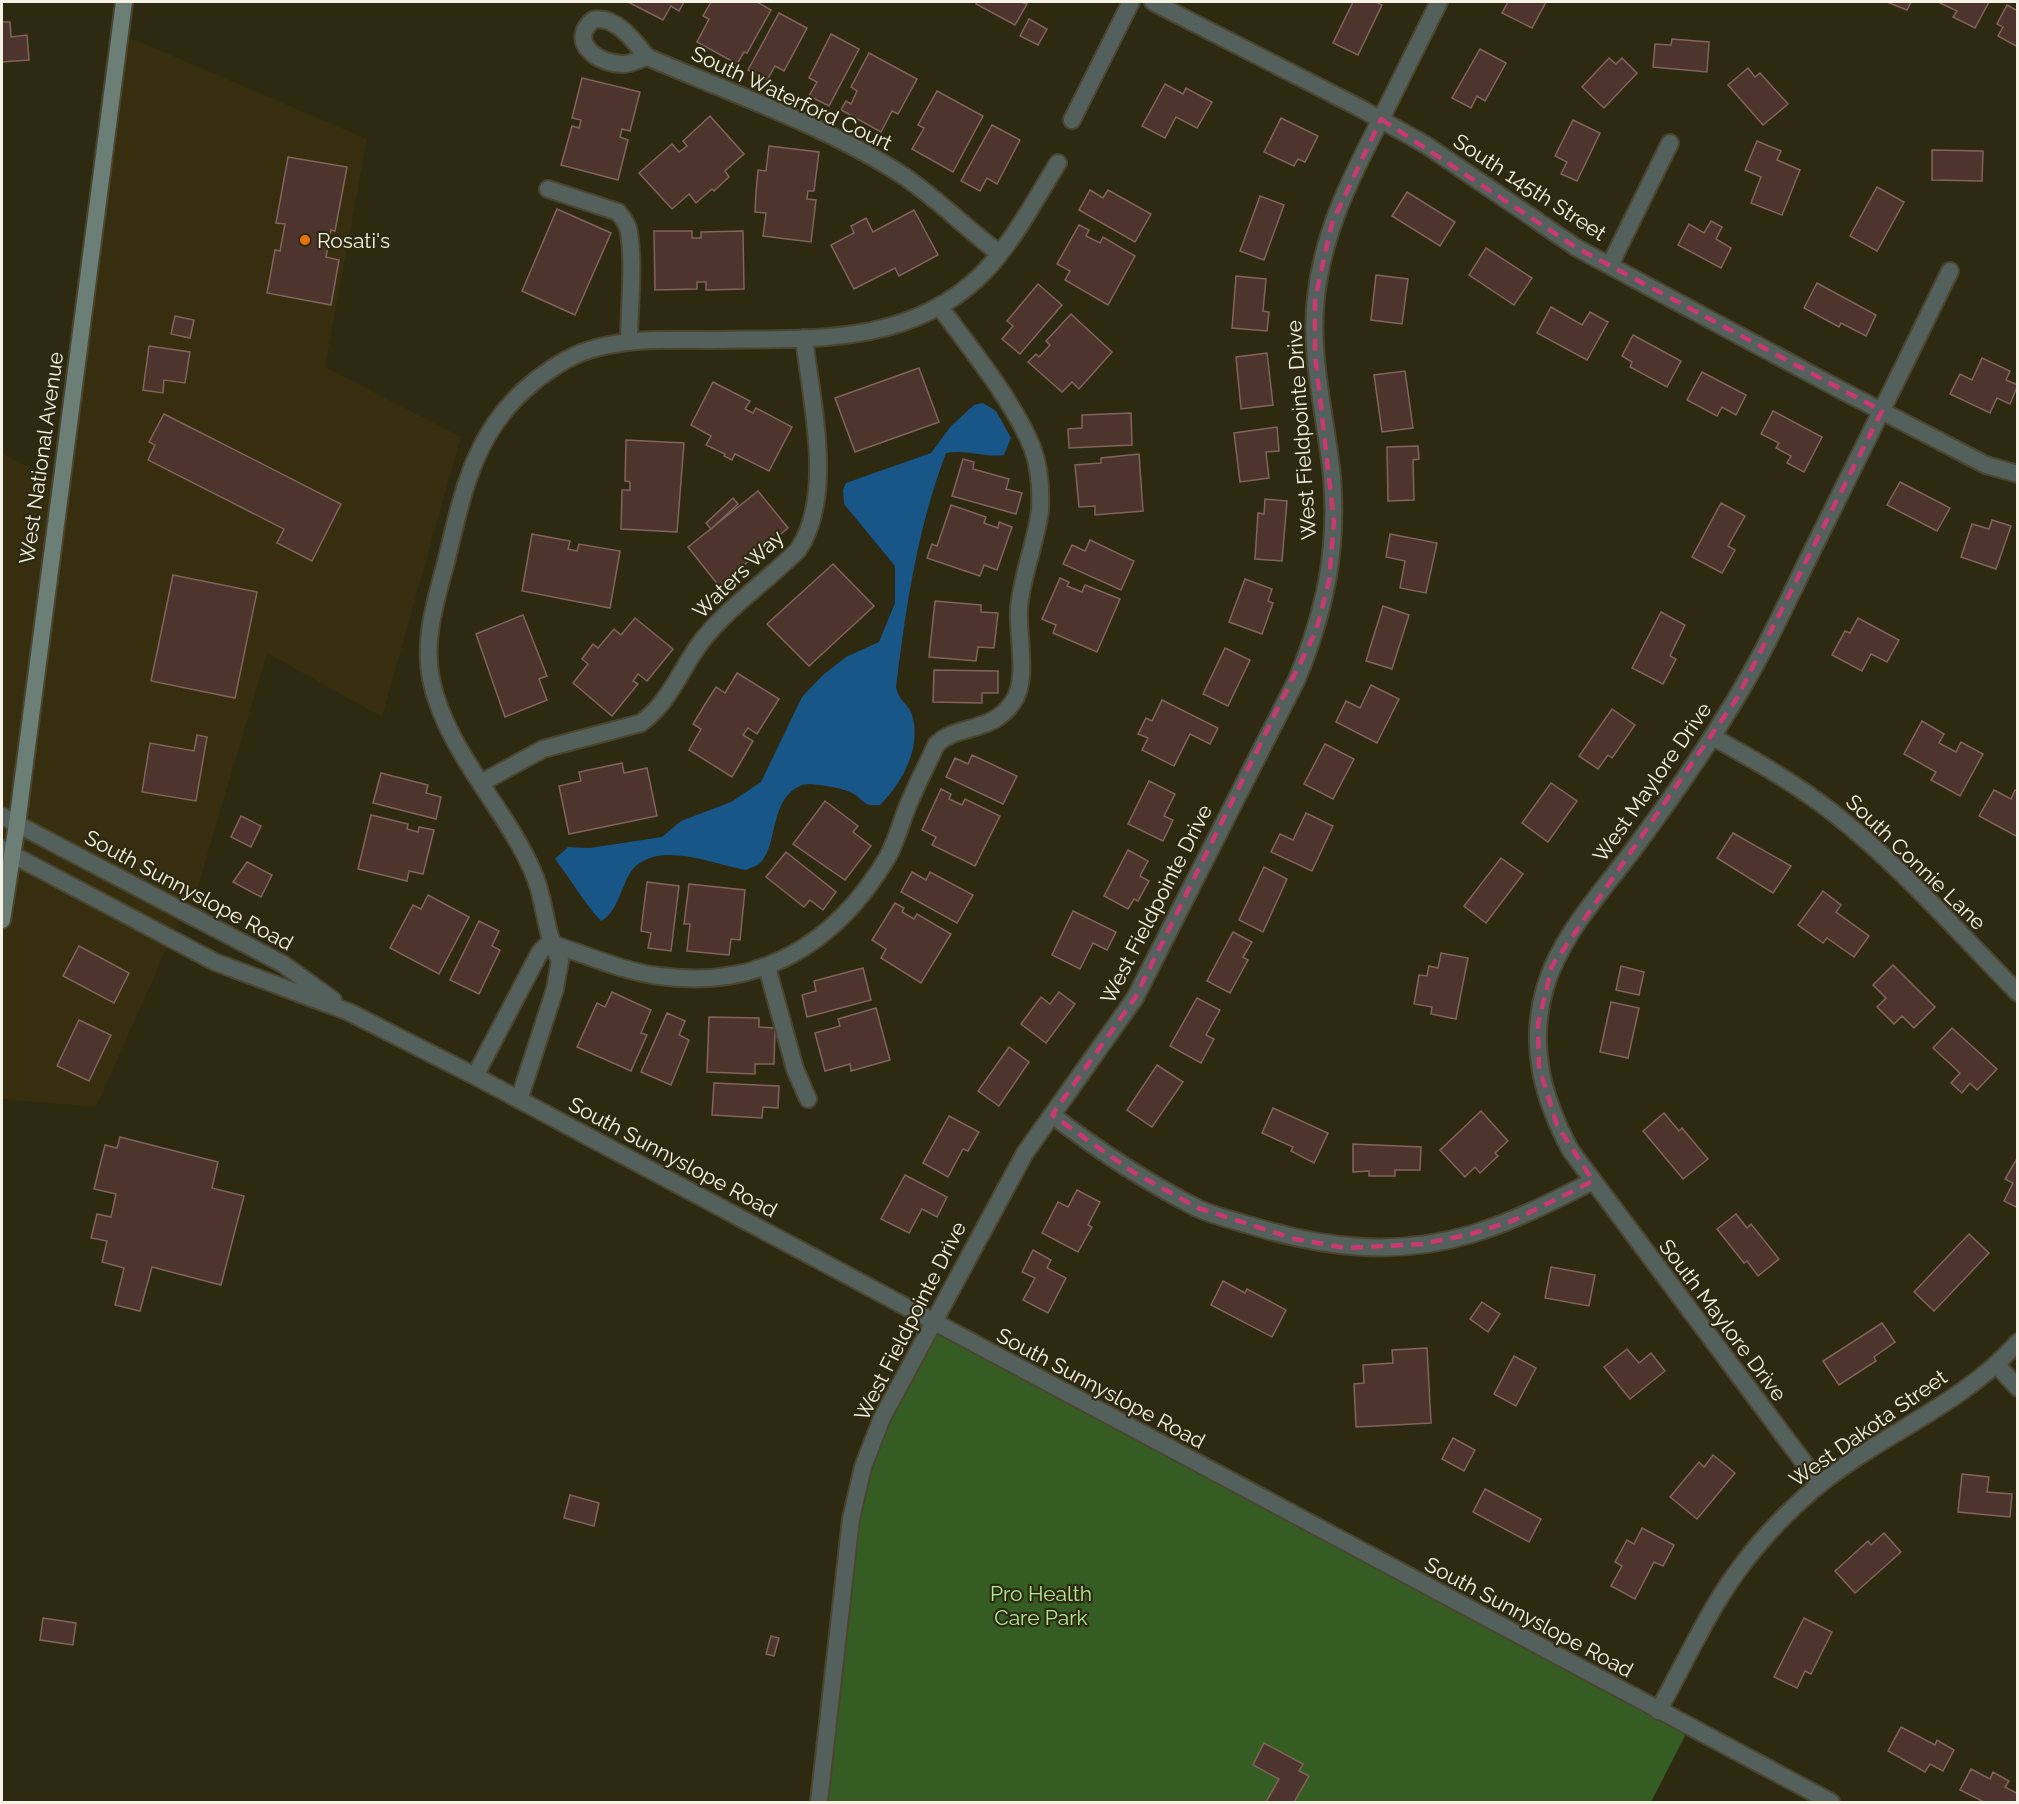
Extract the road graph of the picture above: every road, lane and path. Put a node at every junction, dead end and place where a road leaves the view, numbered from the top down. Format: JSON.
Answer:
{"nodes":[{"id":1,"x":124,"y":2,"type":"edge"},
{"id":2,"x":1131,"y":2,"type":"edge"},
{"id":3,"x":1153,"y":2,"type":"edge"},
{"id":4,"x":1439,"y":2,"type":"edge"},
{"id":5,"x":647,"y":57,"type":"dead end"},
{"id":6,"x":1381,"y":119,"type":"junction"},
{"id":7,"x":1072,"y":120,"type":"dead end"},
{"id":8,"x":1670,"y":143,"type":"dead end"},
{"id":9,"x":1058,"y":163,"type":"dead end"},
{"id":10,"x":548,"y":189,"type":"dead end"},
{"id":11,"x":999,"y":253,"type":"junction"},
{"id":12,"x":1610,"y":265,"type":"junction"},
{"id":13,"x":1950,"y":271,"type":"dead end"},
{"id":14,"x":939,"y":306,"type":"junction"},
{"id":15,"x":804,"y":338,"type":"junction"},
{"id":16,"x":629,"y":342,"type":"junction"},
{"id":17,"x":1882,"y":411,"type":"junction"},
{"id":18,"x":2018,"y":474,"type":"edge"},
{"id":19,"x":1713,"y":737,"type":"junction"},
{"id":20,"x":481,"y":783,"type":"junction"},
{"id":21,"x":2,"y":816,"type":"edge"},
{"id":22,"x":17,"y":824,"type":"junction"},
{"id":23,"x":7,"y":852,"type":"edge"},
{"id":24,"x":2,"y":921,"type":"edge"},
{"id":25,"x":549,"y":943,"type":"junction"},
{"id":26,"x":767,"y":967,"type":"junction"},
{"id":27,"x":2018,"y":993,"type":"edge"},
{"id":28,"x":350,"y":1012,"type":"junction"},
{"id":29,"x":475,"y":1076,"type":"junction"},
{"id":30,"x":808,"y":1099,"type":"dead end"},
{"id":31,"x":519,"y":1100,"type":"junction"},
{"id":32,"x":1052,"y":1115,"type":"junction"},
{"id":33,"x":1593,"y":1181,"type":"junction"},
{"id":34,"x":934,"y":1324,"type":"junction"},
{"id":35,"x":2018,"y":1342,"type":"edge"},
{"id":36,"x":1996,"y":1364,"type":"junction"},
{"id":37,"x":2018,"y":1388,"type":"edge"},
{"id":38,"x":1820,"y":1484,"type":"junction"},
{"id":39,"x":1658,"y":1711,"type":"junction"},
{"id":40,"x":819,"y":1803,"type":"edge"},
{"id":41,"x":1831,"y":1803,"type":"edge"}],
"edges":[{"from":1,"to":22,"type":"main road","name":"West National Avenue"},
{"from":2,"to":7,"type":"street"},
{"from":3,"to":6,"type":"street","name":"South 145th Street"},
{"from":4,"to":6,"type":"street","name":"West Fieldpointe Drive"},
{"from":5,"to":11,"type":"street","name":"South Waterford Court"},
{"from":6,"to":12,"type":"street","name":"South 145th Street"},
{"from":6,"to":32,"type":"street","name":"West Fieldpointe Drive"},
{"from":8,"to":12,"type":"street"},
{"from":9,"to":11,"type":"street"},
{"from":10,"to":16,"type":"street"},
{"from":11,"to":14,"type":"street"},
{"from":12,"to":17,"type":"street","name":"South 145th Street"},
{"from":13,"to":17,"type":"street","name":"West Maylore Drive"},
{"from":14,"to":15,"type":"street"},
{"from":14,"to":26,"type":"street"},
{"from":15,"to":16,"type":"street"},
{"from":15,"to":20,"type":"street","name":"Waters Way"},
{"from":16,"to":20,"type":"street"},
{"from":17,"to":18,"type":"street","name":"South 145th Street"},
{"from":17,"to":19,"type":"street","name":"West Maylore Drive"},
{"from":19,"to":27,"type":"street","name":"South Connie Lane"},
{"from":19,"to":33,"type":"street","name":"West Maylore Drive"},
{"from":20,"to":25,"type":"street"},
{"from":21,"to":22,"type":"street","name":"South Sunnyslope Road"},
{"from":22,"to":23,"type":"main road","name":"West National Avenue"},
{"from":22,"to":28,"type":"street","name":"South Sunnyslope Road"},
{"from":23,"to":24,"type":"main road","name":"West National Avenue"},
{"from":23,"to":28,"type":"street","name":"South Sunnyslope Road"},
{"from":25,"to":26,"type":"street"},
{"from":25,"to":29,"type":"street"},
{"from":25,"to":31,"type":"street"},
{"from":26,"to":30,"type":"street"},
{"from":28,"to":29,"type":"street","name":"South Sunnyslope Road"},
{"from":29,"to":31,"type":"street","name":"South Sunnyslope Road"},
{"from":31,"to":34,"type":"street","name":"South Sunnyslope Road"},
{"from":32,"to":33,"type":"street"},
{"from":32,"to":34,"type":"street","name":"West Fieldpointe Drive"},
{"from":33,"to":38,"type":"street","name":"South Maylore Drive"},
{"from":34,"to":39,"type":"street","name":"South Sunnyslope Road"},
{"from":34,"to":40,"type":"street","name":"West Fieldpointe Drive"},
{"from":35,"to":36,"type":"street","name":"West Dakota Street"},
{"from":36,"to":37,"type":"street"},
{"from":36,"to":38,"type":"street","name":"West Dakota Street"},
{"from":38,"to":39,"type":"street","name":"West Dakota Street"},
{"from":39,"to":41,"type":"street","name":"South Sunnyslope Road"}]}
